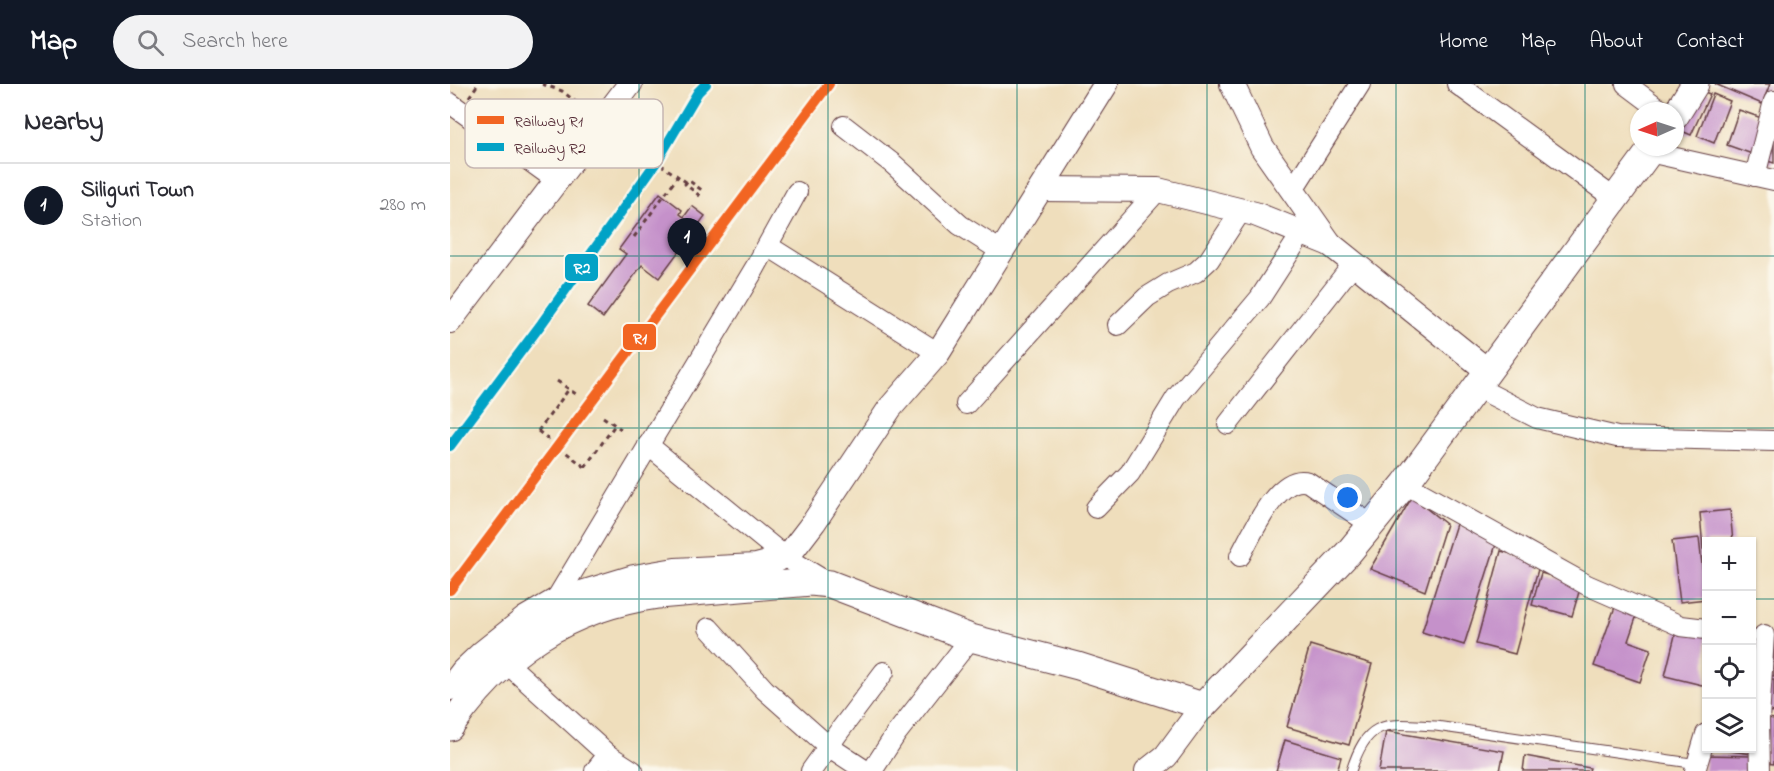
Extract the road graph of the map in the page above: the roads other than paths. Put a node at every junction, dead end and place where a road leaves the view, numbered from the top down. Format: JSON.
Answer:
{"nodes":[{"id":1,"x":630,"y":84,"type":"edge"},
{"id":2,"x":1106,"y":84,"type":"edge"},
{"id":3,"x":1232,"y":84,"type":"edge"},
{"id":4,"x":1360,"y":84,"type":"edge"},
{"id":5,"x":1456,"y":84,"type":"edge"},
{"id":6,"x":1626,"y":84,"type":"edge"},
{"id":7,"x":1695,"y":84,"type":"edge"},
{"id":8,"x":619,"y":99,"type":"edge"},
{"id":9,"x":1774,"y":101,"type":"edge"},
{"id":10,"x":1650,"y":102,"type":"edge"},
{"id":11,"x":1684,"y":102,"type":"edge"},
{"id":12,"x":450,"y":103,"type":"edge"},
{"id":13,"x":465,"y":114,"type":"edge"},
{"id":14,"x":844,"y":126,"type":"dead end"},
{"id":15,"x":1647,"y":156,"type":"edge"},
{"id":16,"x":1675,"y":156,"type":"edge"},
{"id":17,"x":539,"y":168,"type":"edge"},
{"id":18,"x":565,"y":168,"type":"edge"},
{"id":19,"x":1755,"y":176,"type":"junction"},
{"id":20,"x":556,"y":180,"type":"junction"},
{"id":21,"x":1774,"y":180,"type":"edge"},
{"id":22,"x":1041,"y":189,"type":"junction"},
{"id":23,"x":1158,"y":190,"type":"junction"},
{"id":24,"x":1292,"y":190,"type":"junction"},
{"id":25,"x":797,"y":192,"type":"dead end"},
{"id":26,"x":1615,"y":199,"type":"junction"},
{"id":27,"x":1241,"y":211,"type":"junction"},
{"id":28,"x":1302,"y":233,"type":"junction"},
{"id":29,"x":1330,"y":244,"type":"junction"},
{"id":30,"x":768,"y":246,"type":"junction"},
{"id":31,"x":1002,"y":251,"type":"junction"},
{"id":32,"x":1354,"y":263,"type":"junction"},
{"id":33,"x":450,"y":321,"type":"edge"},
{"id":34,"x":1118,"y":325,"type":"dead end"},
{"id":35,"x":938,"y":353,"type":"junction"},
{"id":36,"x":1482,"y":379,"type":"junction"},
{"id":37,"x":966,"y":404,"type":"dead end"},
{"id":38,"x":1228,"y":424,"type":"dead end"},
{"id":39,"x":1774,"y":441,"type":"edge"},
{"id":40,"x":648,"y":445,"type":"junction"},
{"id":41,"x":1405,"y":484,"type":"junction"},
{"id":42,"x":1096,"y":508,"type":"dead end"},
{"id":43,"x":1372,"y":525,"type":"junction"},
{"id":44,"x":1240,"y":555,"type":"dead end"},
{"id":45,"x":784,"y":556,"type":"junction"},
{"id":46,"x":830,"y":584,"type":"junction"},
{"id":47,"x":555,"y":601,"type":"junction"},
{"id":48,"x":709,"y":628,"type":"dead end"},
{"id":49,"x":1702,"y":628,"type":"edge"},
{"id":50,"x":1763,"y":635,"type":"edge"},
{"id":51,"x":970,"y":638,"type":"junction"},
{"id":52,"x":510,"y":666,"type":"dead end"},
{"id":53,"x":884,"y":672,"type":"dead end"},
{"id":54,"x":450,"y":688,"type":"edge"},
{"id":55,"x":1203,"y":706,"type":"junction"},
{"id":56,"x":450,"y":727,"type":"edge"},
{"id":57,"x":828,"y":746,"type":"junction"},
{"id":58,"x":1702,"y":749,"type":"edge"},
{"id":59,"x":608,"y":755,"type":"junction"},
{"id":60,"x":1158,"y":766,"type":"edge"},
{"id":61,"x":1696,"y":767,"type":"edge"},
{"id":62,"x":596,"y":771,"type":"edge"},
{"id":63,"x":633,"y":771,"type":"edge"},
{"id":64,"x":812,"y":771,"type":"edge"},
{"id":65,"x":866,"y":771,"type":"edge"},
{"id":66,"x":872,"y":771,"type":"edge"},
{"id":67,"x":1351,"y":771,"type":"edge"},
{"id":68,"x":1760,"y":771,"type":"edge"}],
"edges":[{"from":1,"to":8,"type":"street"},
{"from":2,"to":22,"type":"street"},
{"from":3,"to":24,"type":"street"},
{"from":4,"to":24,"type":"street"},
{"from":5,"to":26,"type":"street"},
{"from":6,"to":10,"type":"street"},
{"from":7,"to":11,"type":"main road"},
{"from":9,"to":19,"type":"street"},
{"from":12,"to":13,"type":"street"},
{"from":14,"to":31,"type":"street"},
{"from":15,"to":26,"type":"main road"},
{"from":16,"to":19,"type":"street"},
{"from":17,"to":20,"type":"street"},
{"from":18,"to":20,"type":"street"},
{"from":19,"to":21,"type":"street"},
{"from":20,"to":33,"type":"street"},
{"from":22,"to":23,"type":"street"},
{"from":22,"to":31,"type":"street"},
{"from":23,"to":27,"type":"street"},
{"from":23,"to":37,"type":"street"},
{"from":24,"to":29,"type":"street"},
{"from":25,"to":30,"type":"street"},
{"from":26,"to":36,"type":"main road"},
{"from":27,"to":28,"type":"street"},
{"from":27,"to":34,"type":"street"},
{"from":28,"to":29,"type":"street"},
{"from":28,"to":42,"type":"street"},
{"from":29,"to":32,"type":"street"},
{"from":30,"to":35,"type":"street"},
{"from":30,"to":40,"type":"street"},
{"from":31,"to":35,"type":"street"},
{"from":32,"to":36,"type":"street"},
{"from":32,"to":38,"type":"street"},
{"from":35,"to":45,"type":"street"},
{"from":36,"to":39,"type":"street"},
{"from":36,"to":41,"type":"main road"},
{"from":40,"to":45,"type":"street"},
{"from":40,"to":47,"type":"street"},
{"from":41,"to":43,"type":"main road"},
{"from":41,"to":49,"type":"street"},
{"from":43,"to":44,"type":"street"},
{"from":43,"to":55,"type":"main road"},
{"from":45,"to":46,"type":"street"},
{"from":45,"to":47,"type":"street"},
{"from":46,"to":51,"type":"main road"},
{"from":46,"to":56,"type":"main road"},
{"from":47,"to":54,"type":"street"},
{"from":48,"to":57,"type":"street"},
{"from":50,"to":68,"type":"street"},
{"from":51,"to":55,"type":"main road"},
{"from":51,"to":66,"type":"street"},
{"from":52,"to":59,"type":"street"},
{"from":53,"to":57,"type":"street"},
{"from":55,"to":60,"type":"street"},
{"from":57,"to":64,"type":"street"},
{"from":57,"to":65,"type":"street"},
{"from":58,"to":61,"type":"street"},
{"from":59,"to":62,"type":"street"},
{"from":59,"to":63,"type":"street"},
{"from":61,"to":67,"type":"lane"}]}
